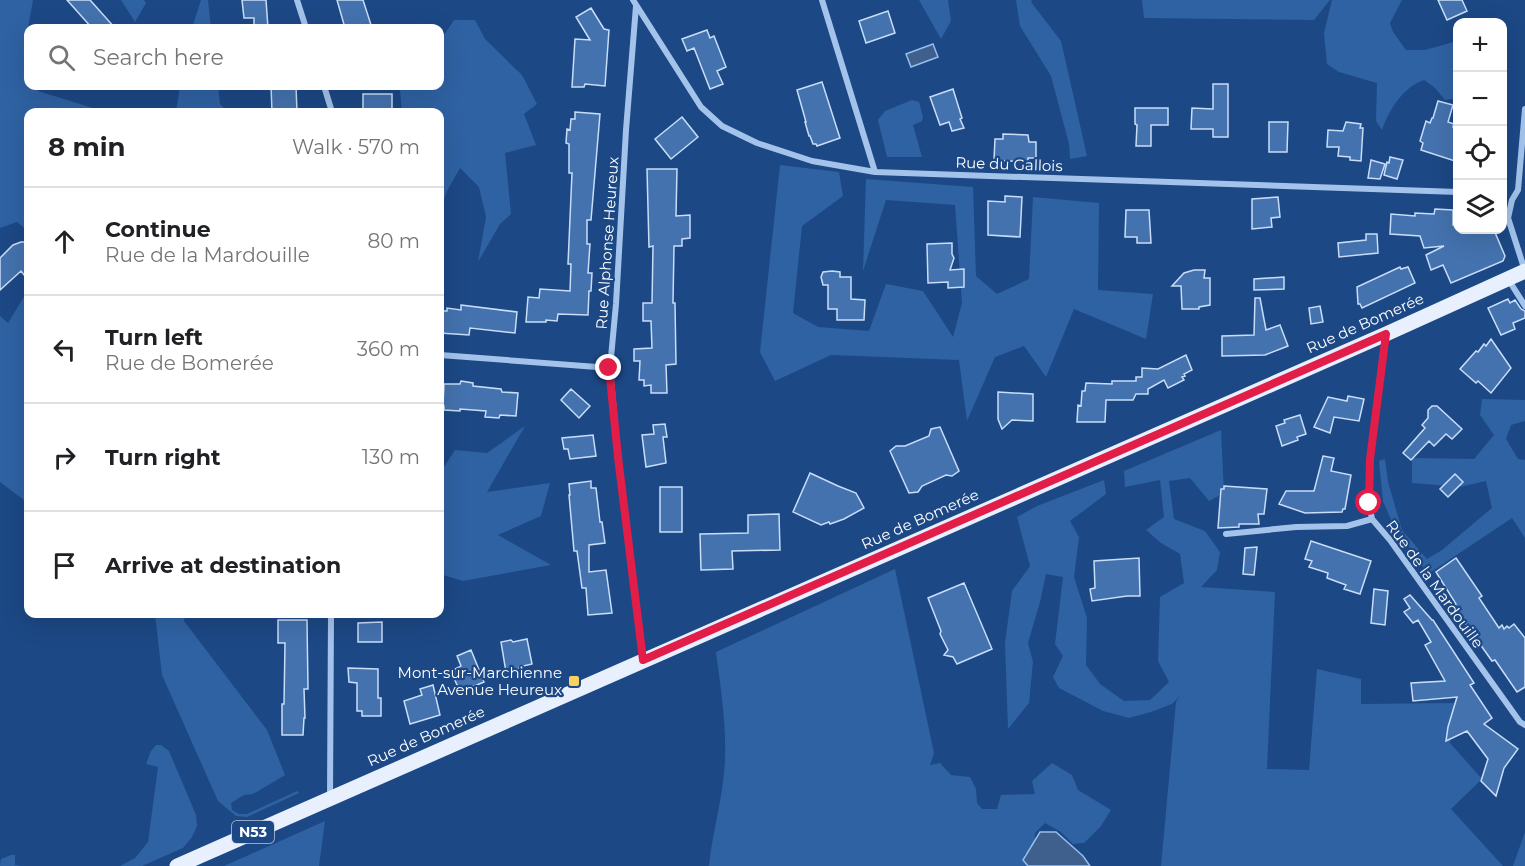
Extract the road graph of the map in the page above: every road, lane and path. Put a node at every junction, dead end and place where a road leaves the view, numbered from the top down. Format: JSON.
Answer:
{"nodes":[{"id":1,"x":297,"y":0,"type":"edge"},
{"id":2,"x":822,"y":0,"type":"edge"},
{"id":3,"x":635,"y":3,"type":"edge"},
{"id":4,"x":305,"y":24,"type":"edge"},
{"id":5,"x":325,"y":90,"type":"edge"},
{"id":6,"x":331,"y":108,"type":"edge"},
{"id":7,"x":1525,"y":109,"type":"edge"},
{"id":8,"x":875,"y":172,"type":"junction"},
{"id":9,"x":1521,"y":190,"type":"edge"},
{"id":10,"x":1453,"y":192,"type":"edge"},
{"id":11,"x":1507,"y":199,"type":"edge"},
{"id":12,"x":1512,"y":200,"type":"junction"},
{"id":13,"x":1525,"y":271,"type":"edge"},
{"id":14,"x":1508,"y":279,"type":"junction"},
{"id":15,"x":1525,"y":306,"type":"edge"},
{"id":16,"x":1386,"y":334,"type":"junction"},
{"id":17,"x":444,"y":355,"type":"edge"},
{"id":18,"x":609,"y":368,"type":"junction"},
{"id":19,"x":1372,"y":519,"type":"junction"},
{"id":20,"x":1226,"y":534,"type":"dead end"},
{"id":21,"x":331,"y":618,"type":"edge"},
{"id":22,"x":643,"y":660,"type":"junction"},
{"id":23,"x":1525,"y":725,"type":"edge"},
{"id":24,"x":330,"y":799,"type":"junction"},
{"id":25,"x":177,"y":866,"type":"edge"}],
"edges":[{"from":1,"to":4,"type":"street"},
{"from":2,"to":8,"type":"street"},
{"from":3,"to":8,"type":"street","name":"Rue du Gallois"},
{"from":3,"to":18,"type":"street","name":"Rue Alphonse Heureux"},
{"from":5,"to":6,"type":"street"},
{"from":7,"to":9,"type":"street"},
{"from":8,"to":10,"type":"street","name":"Rue du Gallois"},
{"from":9,"to":12,"type":"street"},
{"from":11,"to":12,"type":"street"},
{"from":12,"to":13,"type":"street"},
{"from":13,"to":14,"type":"main road","name":"Rue de Bomerée","number":"N53"},
{"from":14,"to":15,"type":"street"},
{"from":14,"to":16,"type":"main road","name":"Rue de Bomerée","number":"N53"},
{"from":16,"to":19,"type":"street","name":"Rue de la Mardouille"},
{"from":16,"to":22,"type":"main road","name":"Rue de Bomerée","number":"N53"},
{"from":17,"to":18,"type":"street"},
{"from":18,"to":22,"type":"street","name":"Rue Alphonse Heureux"},
{"from":19,"to":20,"type":"street"},
{"from":19,"to":23,"type":"street","name":"Rue de la Mardouille"},
{"from":21,"to":24,"type":"street"},
{"from":22,"to":24,"type":"main road","name":"Rue de Bomerée","number":"N53"},
{"from":24,"to":25,"type":"main road","number":"N53"}]}
